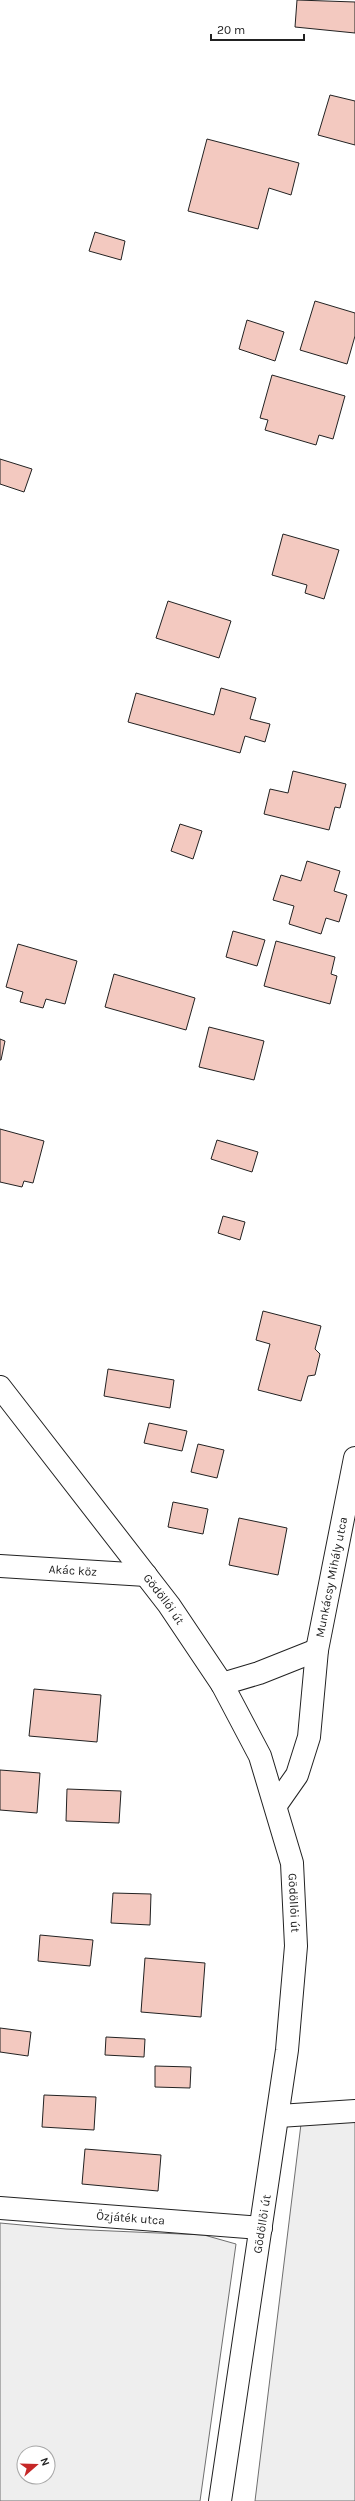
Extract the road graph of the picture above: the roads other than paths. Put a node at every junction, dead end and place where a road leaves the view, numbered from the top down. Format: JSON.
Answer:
{"nodes":[{"id":1,"x":0,"y":1387,"type":"edge"},
{"id":2,"x":355,"y":1458,"type":"edge"},
{"id":3,"x":0,"y":1566,"type":"edge"},
{"id":4,"x":146,"y":1576,"type":"junction"},
{"id":5,"x":317,"y":1650,"type":"junction"},
{"id":6,"x":222,"y":1684,"type":"junction"},
{"id":7,"x":276,"y":1805,"type":"junction"},
{"id":8,"x":355,"y":2111,"type":"edge"},
{"id":9,"x":279,"y":2116,"type":"junction"},
{"id":10,"x":0,"y":2208,"type":"edge"},
{"id":11,"x":261,"y":2228,"type":"junction"},
{"id":12,"x":220,"y":2501,"type":"edge"}],
"edges":[{"from":1,"to":4,"type":"main road","name":"Gödöllői út"},
{"from":2,"to":5,"type":"main road","name":"Munkácsy Mihály utca"},
{"from":3,"to":4,"type":"main road","name":"Akác köz"},
{"from":4,"to":6,"type":"main road","name":"Gödöllői út"},
{"from":5,"to":6,"type":"main road","name":"Munkácsy Mihály utca"},
{"from":5,"to":7,"type":"main road","name":"Munkácsy Mihály utca"},
{"from":6,"to":7,"type":"main road","name":"Gödöllői út"},
{"from":7,"to":9,"type":"main road","name":"Gödöllői út"},
{"from":8,"to":9,"type":"main road"},
{"from":9,"to":11,"type":"main road","name":"Gödöllői út"},
{"from":10,"to":11,"type":"main road","name":"Őzjáték utca"},
{"from":11,"to":12,"type":"main road","name":"Gödöllői út"}]}
